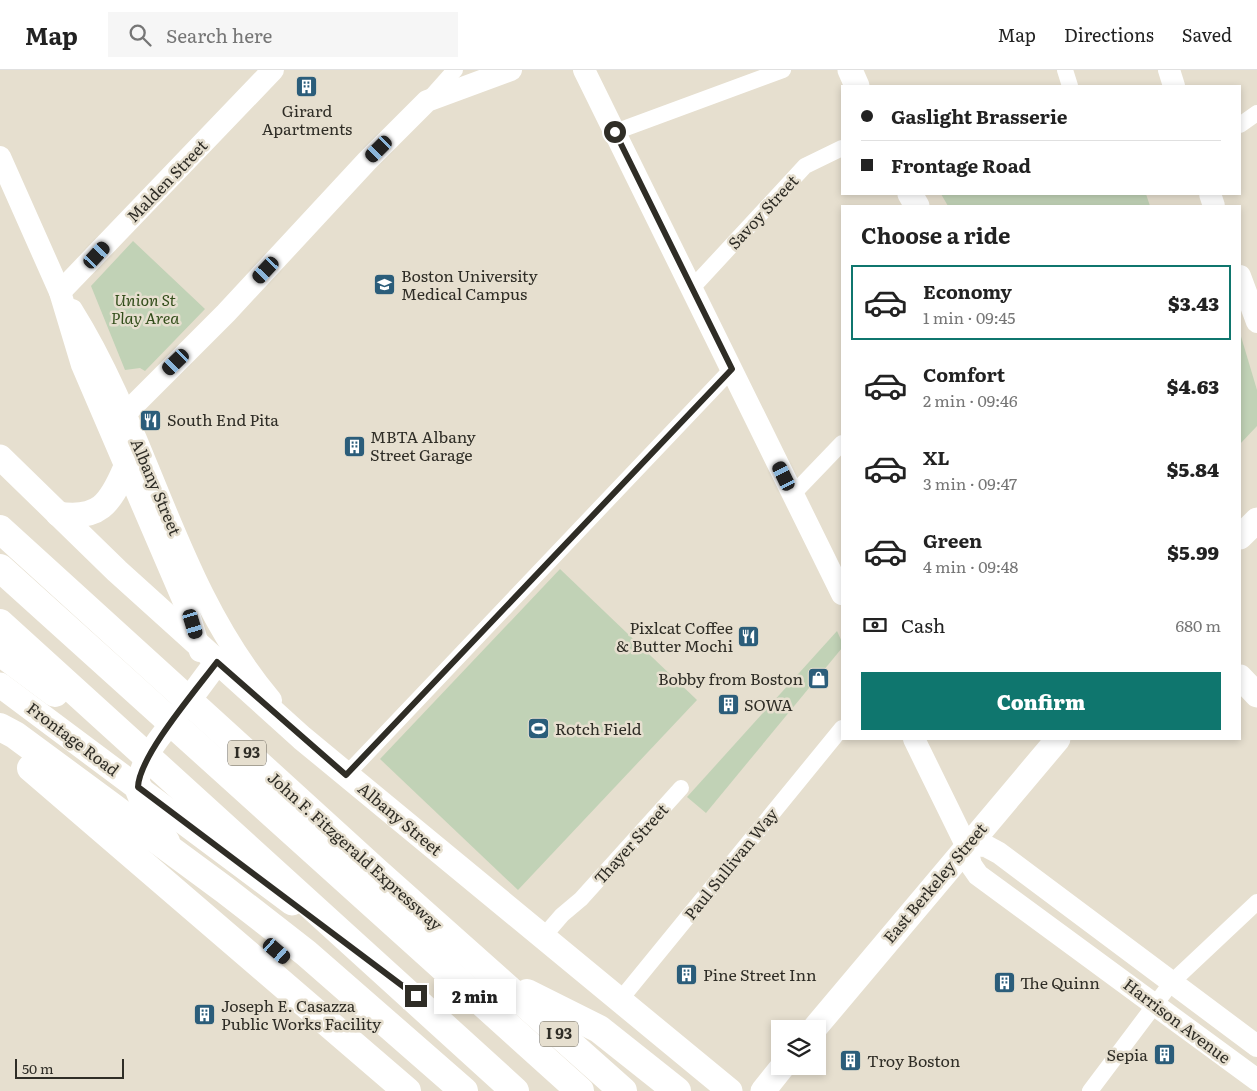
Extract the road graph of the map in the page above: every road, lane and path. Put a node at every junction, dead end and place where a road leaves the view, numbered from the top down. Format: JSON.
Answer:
{"nodes":[{"id":1,"x":273,"y":70,"type":"edge"},
{"id":2,"x":455,"y":70,"type":"edge"},
{"id":3,"x":511,"y":70,"type":"edge"},
{"id":4,"x":584,"y":70,"type":"edge"},
{"id":5,"x":782,"y":70,"type":"edge"},
{"id":6,"x":850,"y":70,"type":"edge"},
{"id":7,"x":1065,"y":70,"type":"edge"},
{"id":8,"x":1169,"y":70,"type":"edge"},
{"id":9,"x":857,"y":85,"type":"edge"},
{"id":10,"x":1070,"y":85,"type":"edge"},
{"id":11,"x":1174,"y":85,"type":"edge"},
{"id":12,"x":427,"y":101,"type":"junction"},
{"id":13,"x":1257,"y":113,"type":"edge"},
{"id":14,"x":1241,"y":124,"type":"edge"},
{"id":15,"x":615,"y":132,"type":"junction"},
{"id":16,"x":841,"y":148,"type":"edge"},
{"id":17,"x":0,"y":157,"type":"edge"},
{"id":18,"x":1241,"y":278,"type":"edge"},
{"id":19,"x":692,"y":288,"type":"junction"},
{"id":20,"x":60,"y":292,"type":"junction"},
{"id":21,"x":1256,"y":312,"type":"edge"},
{"id":22,"x":732,"y":369,"type":"junction"},
{"id":23,"x":124,"y":414,"type":"junction"},
{"id":24,"x":841,"y":444,"type":"edge"},
{"id":25,"x":0,"y":457,"type":"edge"},
{"id":26,"x":125,"y":469,"type":"junction"},
{"id":27,"x":793,"y":494,"type":"junction"},
{"id":28,"x":58,"y":514,"type":"junction"},
{"id":29,"x":1257,"y":520,"type":"edge"},
{"id":30,"x":0,"y":529,"type":"edge"},
{"id":31,"x":1241,"y":536,"type":"edge"},
{"id":32,"x":0,"y":568,"type":"edge"},
{"id":33,"x":0,"y":589,"type":"edge"},
{"id":34,"x":841,"y":592,"type":"edge"},
{"id":35,"x":0,"y":623,"type":"edge"},
{"id":36,"x":199,"y":645,"type":"junction"},
{"id":37,"x":0,"y":652,"type":"edge"},
{"id":38,"x":56,"y":658,"type":"junction"},
{"id":39,"x":217,"y":662,"type":"junction"},
{"id":40,"x":1241,"y":678,"type":"edge"},
{"id":41,"x":0,"y":684,"type":"edge"},
{"id":42,"x":1257,"y":695,"type":"edge"},
{"id":43,"x":191,"y":696,"type":"junction"},
{"id":44,"x":0,"y":727,"type":"edge"},
{"id":45,"x":841,"y":729,"type":"edge"},
{"id":46,"x":302,"y":738,"type":"junction"},
{"id":47,"x":0,"y":740,"type":"edge"},
{"id":48,"x":914,"y":740,"type":"edge"},
{"id":49,"x":1057,"y":740,"type":"edge"},
{"id":50,"x":346,"y":775,"type":"junction"},
{"id":51,"x":138,"y":787,"type":"junction"},
{"id":52,"x":681,"y":788,"type":"dead end"},
{"id":53,"x":966,"y":845,"type":"junction"},
{"id":54,"x":1257,"y":902,"type":"edge"},
{"id":55,"x":548,"y":941,"type":"junction"},
{"id":56,"x":494,"y":977,"type":"junction"},
{"id":57,"x":1172,"y":982,"type":"junction"},
{"id":58,"x":620,"y":1000,"type":"junction"},
{"id":59,"x":1156,"y":1005,"type":"junction"},
{"id":60,"x":821,"y":1020,"type":"edge"},
{"id":61,"x":1257,"y":1046,"type":"edge"},
{"id":62,"x":678,"y":1048,"type":"junction"},
{"id":63,"x":776,"y":1075,"type":"edge"},
{"id":64,"x":1257,"y":1080,"type":"edge"},
{"id":65,"x":407,"y":1091,"type":"edge"},
{"id":66,"x":437,"y":1091,"type":"edge"},
{"id":67,"x":464,"y":1091,"type":"edge"},
{"id":68,"x":515,"y":1091,"type":"edge"},
{"id":69,"x":522,"y":1091,"type":"edge"},
{"id":70,"x":553,"y":1091,"type":"edge"},
{"id":71,"x":580,"y":1091,"type":"edge"},
{"id":72,"x":624,"y":1091,"type":"edge"},
{"id":73,"x":672,"y":1091,"type":"edge"},
{"id":74,"x":677,"y":1091,"type":"edge"},
{"id":75,"x":730,"y":1091,"type":"edge"},
{"id":76,"x":763,"y":1091,"type":"edge"},
{"id":77,"x":1090,"y":1091,"type":"edge"}],
"edges":[{"from":1,"to":20,"type":"main road","name":"Malden Street"},
{"from":2,"to":12,"type":"street"},
{"from":3,"to":12,"type":"main road"},
{"from":4,"to":15,"type":"main road"},
{"from":5,"to":15,"type":"street"},
{"from":6,"to":9,"type":"main road"},
{"from":7,"to":10,"type":"street"},
{"from":8,"to":11,"type":"main road"},
{"from":12,"to":23,"type":"main road"},
{"from":13,"to":14,"type":"street"},
{"from":15,"to":19,"type":"main road"},
{"from":16,"to":19,"type":"street","name":"Savoy Street"},
{"from":17,"to":20,"type":"main road","name":"Albany Street"},
{"from":18,"to":21,"type":"main road"},
{"from":19,"to":22,"type":"main road"},
{"from":20,"to":23,"type":"main road","name":"Albany Street"},
{"from":20,"to":26,"type":"main road","name":"Albany Street"},
{"from":22,"to":27,"type":"main road"},
{"from":22,"to":50,"type":"street"},
{"from":23,"to":46,"type":"main road","name":"Albany Street"},
{"from":24,"to":27,"type":"street"},
{"from":25,"to":28,"type":"main road"},
{"from":26,"to":28,"type":"main road"},
{"from":26,"to":36,"type":"main road","name":"Albany Street"},
{"from":27,"to":34,"type":"main road"},
{"from":28,"to":36,"type":"main road"},
{"from":29,"to":31,"type":"main road"},
{"from":30,"to":56,"type":"highway","name":"John F. Fitzgerald Expressway","number":"I 93"},
{"from":32,"to":38,"type":"highway"},
{"from":33,"to":38,"type":"highway"},
{"from":35,"to":38,"type":"highway"},
{"from":36,"to":39,"type":"main road"},
{"from":36,"to":43,"type":"main road","name":"Albany Street"},
{"from":37,"to":38,"type":"highway"},
{"from":38,"to":68,"type":"highway"},
{"from":38,"to":70,"type":"highway"},
{"from":38,"to":71,"type":"highway"},
{"from":39,"to":43,"type":"main road"},
{"from":39,"to":46,"type":"main road"},
{"from":40,"to":42,"type":"main road"},
{"from":41,"to":51,"type":"main road","name":"Frontage Road"},
{"from":43,"to":51,"type":"main road","name":"Albany Street"},
{"from":44,"to":67,"type":"highway"},
{"from":45,"to":58,"type":"street","name":"Paul Sullivan Way"},
{"from":46,"to":50,"type":"main road","name":"Albany Street"},
{"from":47,"to":65,"type":"highway"},
{"from":48,"to":53,"type":"main road","name":"Harrison Avenue"},
{"from":49,"to":53,"type":"main road","name":"East Berkeley Street"},
{"from":50,"to":55,"type":"main road","name":"Albany Street"},
{"from":51,"to":66,"type":"highway"},
{"from":51,"to":69,"type":"main road","name":"Frontage Road"},
{"from":52,"to":55,"type":"street","name":"Thayer Street"},
{"from":53,"to":57,"type":"main road","name":"Harrison Avenue"},
{"from":53,"to":59,"type":"main road","name":"Harrison Avenue"},
{"from":53,"to":60,"type":"main road","name":"East Berkeley Street"},
{"from":54,"to":57,"type":"street"},
{"from":55,"to":58,"type":"main road","name":"Albany Street"},
{"from":56,"to":72,"type":"highway","name":"John F. Fitzgerald Expressway","number":"I 93"},
{"from":56,"to":74,"type":"highway"},
{"from":57,"to":59,"type":"street"},
{"from":57,"to":61,"type":"main road","name":"Harrison Avenue"},
{"from":58,"to":62,"type":"main road","name":"Albany Street"},
{"from":59,"to":64,"type":"main road","name":"Harrison Avenue"},
{"from":59,"to":77,"type":"street"},
{"from":62,"to":73,"type":"main road"},
{"from":62,"to":75,"type":"main road","name":"Albany Street"},
{"from":63,"to":76,"type":"main road"}]}
